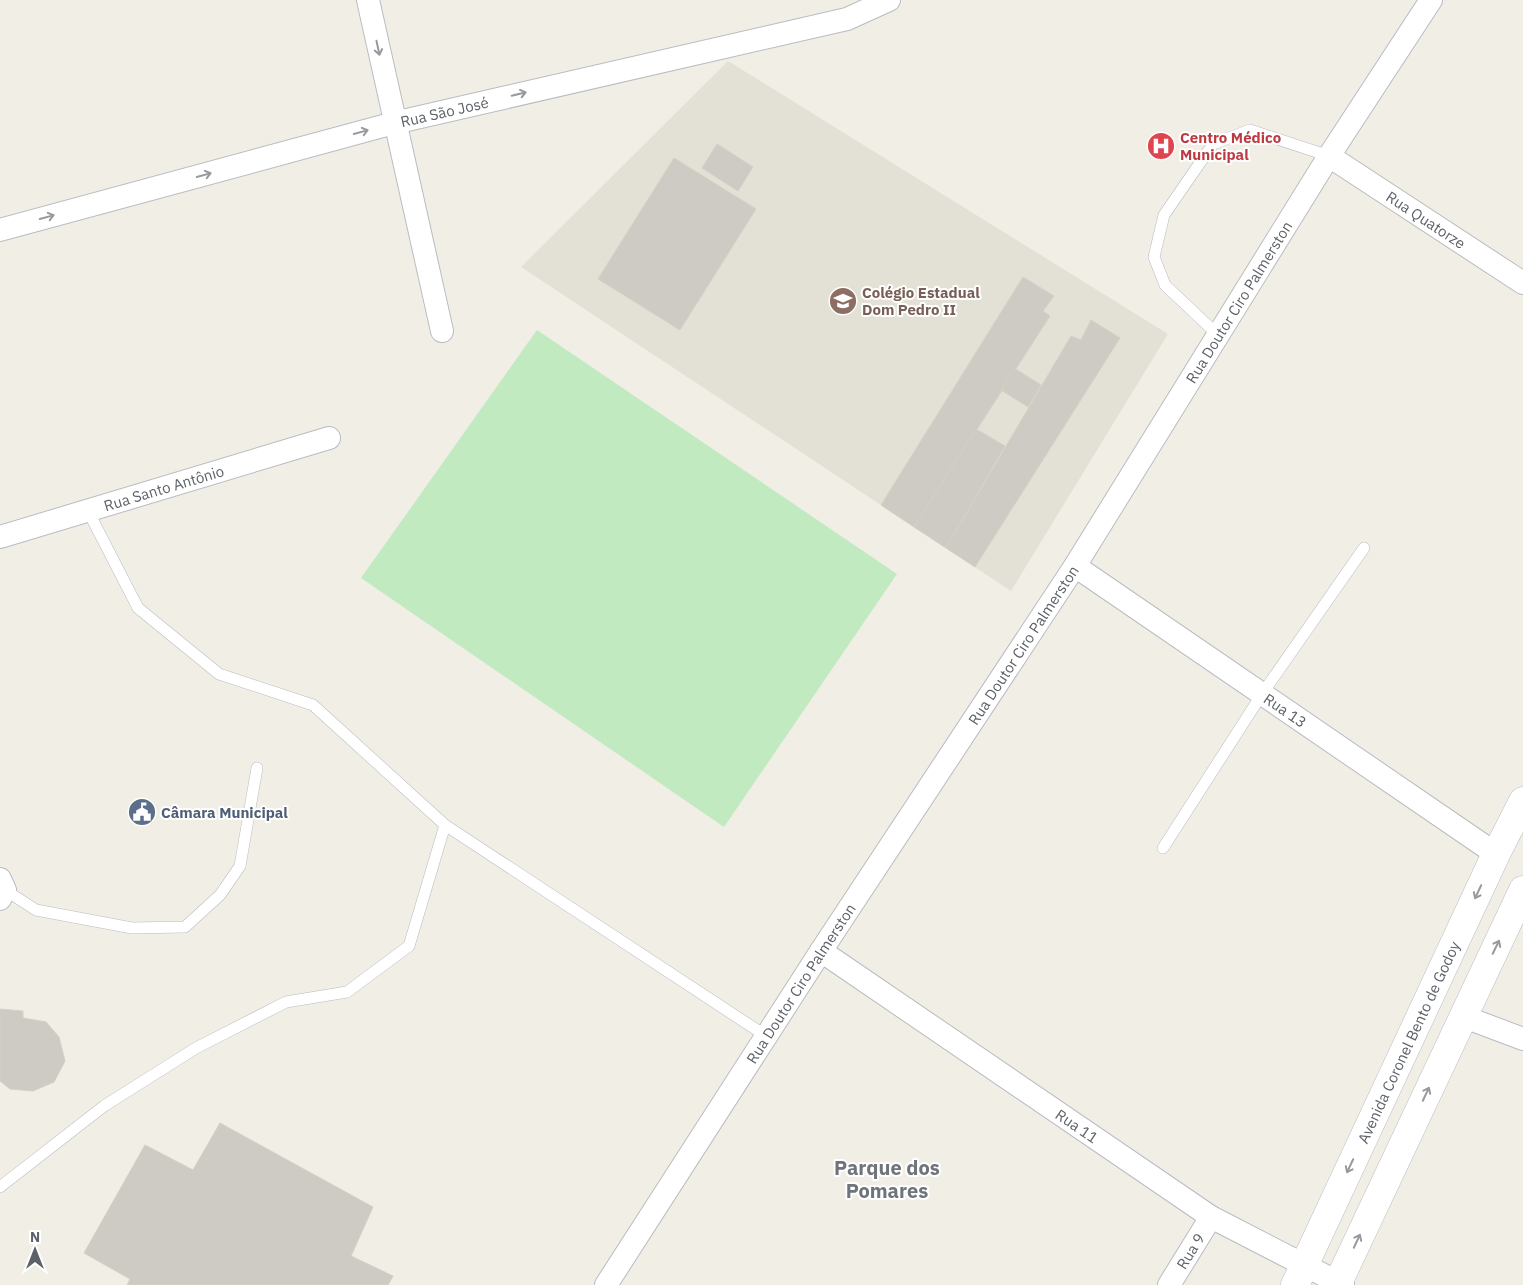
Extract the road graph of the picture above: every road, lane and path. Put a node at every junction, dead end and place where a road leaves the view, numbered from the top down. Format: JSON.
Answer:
{"nodes":[{"id":1,"x":368,"y":0,"type":"edge"},
{"id":2,"x":889,"y":0,"type":"edge"},
{"id":3,"x":1431,"y":0,"type":"edge"},
{"id":4,"x":394,"y":123,"type":"junction"},
{"id":5,"x":1329,"y":156,"type":"junction"},
{"id":6,"x":0,"y":230,"type":"edge"},
{"id":7,"x":1523,"y":283,"type":"edge"},
{"id":8,"x":442,"y":332,"type":"dead end"},
{"id":9,"x":1219,"y":336,"type":"junction"},
{"id":10,"x":329,"y":438,"type":"dead end"},
{"id":11,"x":88,"y":511,"type":"junction"},
{"id":12,"x":0,"y":537,"type":"edge"},
{"id":13,"x":1364,"y":548,"type":"dead end"},
{"id":14,"x":1075,"y":566,"type":"junction"},
{"id":15,"x":1262,"y":694,"type":"junction"},
{"id":16,"x":257,"y":768,"type":"dead end"},
{"id":17,"x":1523,"y":801,"type":"edge"},
{"id":18,"x":445,"y":825,"type":"junction"},
{"id":19,"x":1163,"y":848,"type":"dead end"},
{"id":20,"x":1496,"y":854,"type":"junction"},
{"id":21,"x":2,"y":890,"type":"edge"},
{"id":22,"x":1523,"y":890,"type":"edge"},
{"id":23,"x":821,"y":951,"type":"junction"},
{"id":24,"x":1462,"y":1016,"type":"junction"},
{"id":25,"x":766,"y":1036,"type":"junction"},
{"id":26,"x":1523,"y":1039,"type":"edge"},
{"id":27,"x":0,"y":1187,"type":"edge"},
{"id":28,"x":1211,"y":1217,"type":"junction"},
{"id":29,"x":1300,"y":1275,"type":"edge"},
{"id":30,"x":1339,"y":1284,"type":"edge"},
{"id":31,"x":606,"y":1285,"type":"edge"},
{"id":32,"x":1169,"y":1285,"type":"edge"}],
"edges":[{"from":1,"to":4,"type":"street","one_way":true},
{"from":4,"to":2,"type":"street","name":"Rua São José","one_way":true},
{"from":3,"to":5,"type":"street","name":"Rua Doutor Ciro Palmerston"},
{"from":6,"to":4,"type":"street","name":"Rua São José","one_way":true},
{"from":4,"to":8,"type":"street"},
{"from":5,"to":7,"type":"street","name":"Rua Quatorze"},
{"from":5,"to":9,"type":"street","name":"Rua Doutor Ciro Palmerston"},
{"from":5,"to":9,"type":"lane"},
{"from":9,"to":14,"type":"street","name":"Rua Doutor Ciro Palmerston"},
{"from":10,"to":11,"type":"street","name":"Rua Santo Antônio"},
{"from":11,"to":12,"type":"street","name":"Rua Santo Antônio"},
{"from":11,"to":18,"type":"lane"},
{"from":13,"to":15,"type":"lane"},
{"from":14,"to":15,"type":"street","name":"Rua 13"},
{"from":14,"to":23,"type":"street","name":"Rua Doutor Ciro Palmerston"},
{"from":15,"to":19,"type":"lane"},
{"from":15,"to":20,"type":"street","name":"Rua 13"},
{"from":16,"to":21,"type":"lane"},
{"from":17,"to":20,"type":"main road","name":"Avenida Coronel Bento de Godoy"},
{"from":18,"to":25,"type":"lane"},
{"from":18,"to":27,"type":"lane"},
{"from":20,"to":29,"type":"main road","name":"Avenida Coronel Bento de Godoy","one_way":true},
{"from":24,"to":22,"type":"main road","one_way":true},
{"from":23,"to":25,"type":"street","name":"Rua Doutor Ciro Palmerston"},
{"from":23,"to":28,"type":"street","name":"Rua 11"},
{"from":24,"to":26,"type":"street"},
{"from":30,"to":24,"type":"main road","one_way":true},
{"from":25,"to":31,"type":"street","name":"Rua Doutor Ciro Palmerston"},
{"from":28,"to":29,"type":"street","name":"Rua 11"},
{"from":28,"to":32,"type":"street","name":"Rua 9"},
{"from":29,"to":30,"type":"street","name":"Rua 11"}]}
